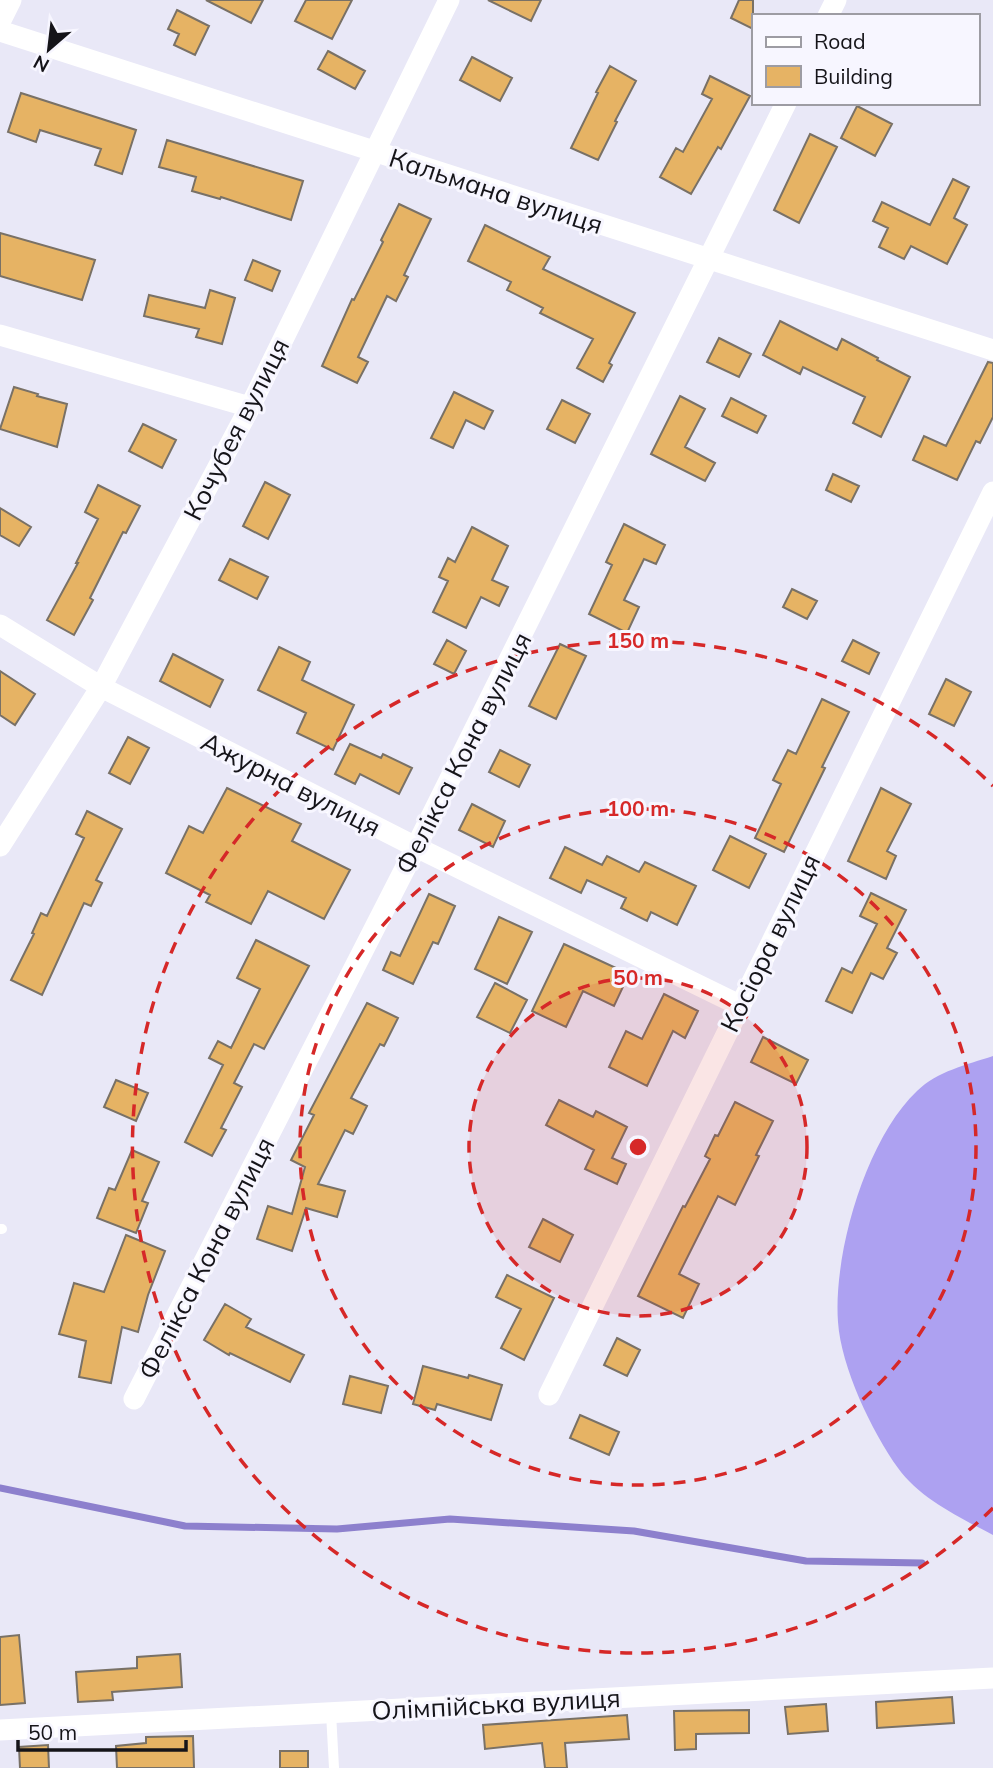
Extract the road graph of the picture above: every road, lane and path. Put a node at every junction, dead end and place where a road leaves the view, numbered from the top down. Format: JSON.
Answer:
{"nodes":[{"id":1,"x":11,"y":0,"type":"edge"},
{"id":2,"x":449,"y":0,"type":"edge"},
{"id":3,"x":0,"y":22,"type":"edge"},
{"id":4,"x":0,"y":31,"type":"edge"},
{"id":5,"x":785,"y":105,"type":"edge"},
{"id":6,"x":375,"y":152,"type":"junction"},
{"id":7,"x":709,"y":259,"type":"junction"},
{"id":8,"x":0,"y":335,"type":"edge"},
{"id":9,"x":993,"y":350,"type":"edge"},
{"id":10,"x":250,"y":407,"type":"junction"},
{"id":11,"x":993,"y":492,"type":"edge"},
{"id":12,"x":0,"y":625,"type":"edge"},
{"id":13,"x":101,"y":687,"type":"junction"},
{"id":14,"x":0,"y":846,"type":"edge"},
{"id":15,"x":416,"y":847,"type":"junction"},
{"id":16,"x":739,"y":1005,"type":"junction"},
{"id":17,"x":549,"y":1395,"type":"dead end"},
{"id":18,"x":134,"y":1399,"type":"dead end"},
{"id":19,"x":993,"y":1678,"type":"edge"},
{"id":20,"x":331,"y":1713,"type":"junction"},
{"id":21,"x":0,"y":1730,"type":"edge"},
{"id":22,"x":334,"y":1768,"type":"edge"}],
"edges":[{"from":1,"to":3,"type":"street"},
{"from":2,"to":6,"type":"street","name":"Кочубея вулиця"},
{"from":4,"to":6,"type":"street","name":"Кальмана вулиця"},
{"from":5,"to":7,"type":"street","name":"Фелікса Кона вулиця"},
{"from":6,"to":7,"type":"street","name":"Кальмана вулиця"},
{"from":6,"to":10,"type":"street","name":"Кочубея вулиця"},
{"from":7,"to":9,"type":"street","name":"Кальмана вулиця"},
{"from":7,"to":15,"type":"street","name":"Фелікса Кона вулиця"},
{"from":8,"to":10,"type":"street"},
{"from":10,"to":13,"type":"street","name":"Кочубея вулиця"},
{"from":11,"to":16,"type":"street","name":"Косіора вулиця"},
{"from":12,"to":13,"type":"street","name":"Ажурна вулиця"},
{"from":13,"to":14,"type":"street","name":"Кочубея вулиця"},
{"from":13,"to":15,"type":"street","name":"Ажурна вулиця"},
{"from":15,"to":16,"type":"street","name":"Ажурна вулиця"},
{"from":15,"to":18,"type":"street","name":"Фелікса Кона вулиця"},
{"from":16,"to":17,"type":"street","name":"Косіора вулиця"},
{"from":19,"to":20,"type":"street","name":"Олімпійська вулиця"},
{"from":20,"to":21,"type":"street","name":"Олімпійська вулиця"},
{"from":20,"to":22,"type":"lane"}]}
